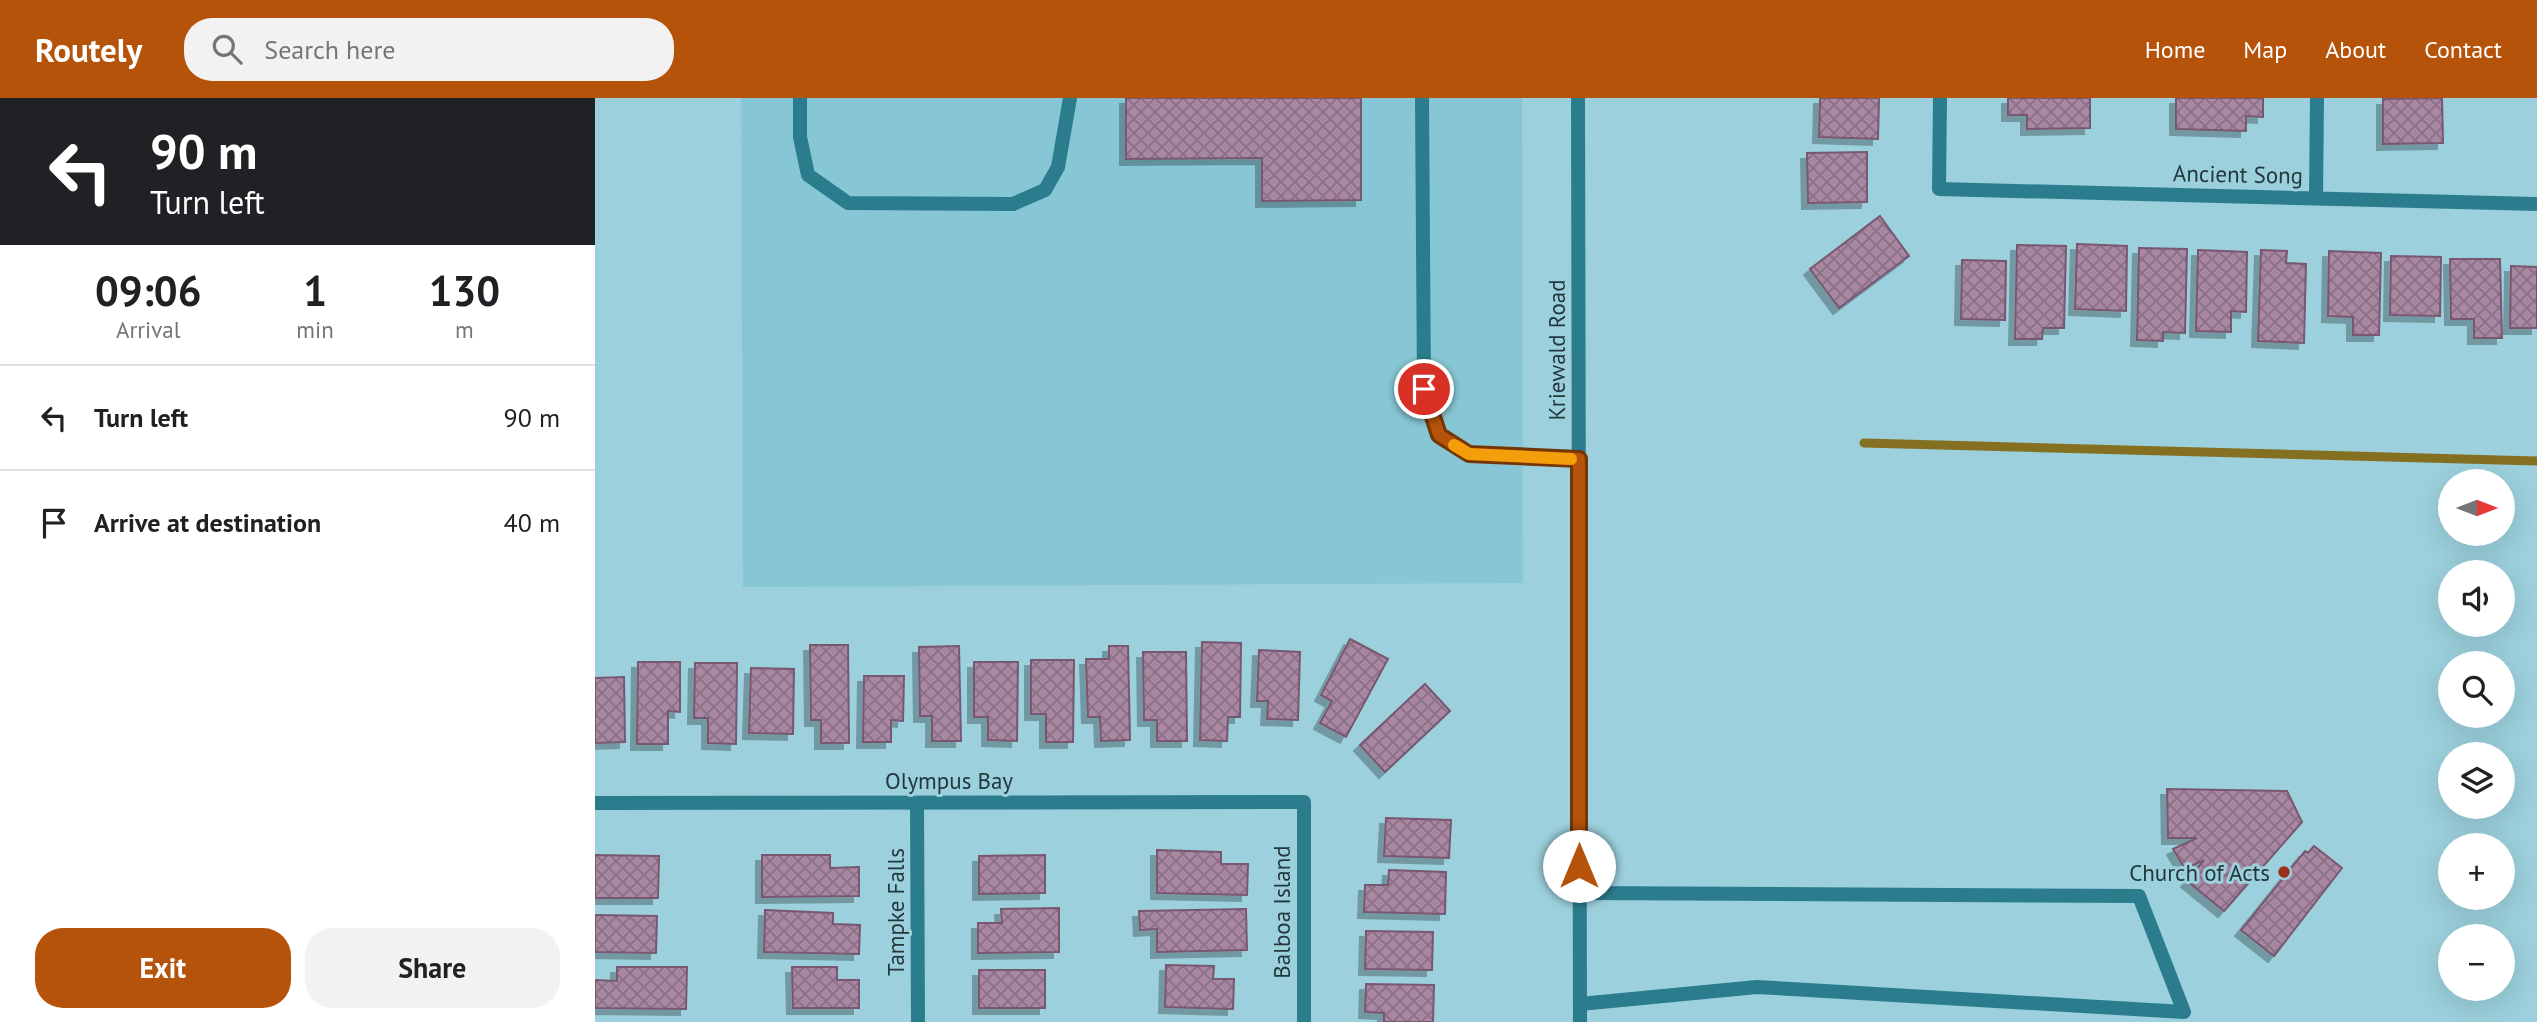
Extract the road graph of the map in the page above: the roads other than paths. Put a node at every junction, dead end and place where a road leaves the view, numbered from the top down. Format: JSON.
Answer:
{"nodes":[{"id":1,"x":800,"y":98,"type":"edge"},
{"id":2,"x":1070,"y":98,"type":"edge"},
{"id":3,"x":1422,"y":98,"type":"edge"},
{"id":4,"x":1578,"y":98,"type":"edge"},
{"id":5,"x":1940,"y":98,"type":"edge"},
{"id":6,"x":2317,"y":98,"type":"edge"},
{"id":7,"x":2316,"y":198,"type":"junction"},
{"id":8,"x":2537,"y":204,"type":"edge"},
{"id":9,"x":1579,"y":459,"type":"junction"},
{"id":10,"x":1304,"y":802,"type":"joint"},
{"id":11,"x":595,"y":803,"type":"edge"},
{"id":12,"x":917,"y":803,"type":"junction"},
{"id":13,"x":1579,"y":893,"type":"junction"},
{"id":14,"x":1580,"y":1004,"type":"junction"},
{"id":15,"x":918,"y":1022,"type":"edge"},
{"id":16,"x":1304,"y":1022,"type":"edge"},
{"id":17,"x":1580,"y":1022,"type":"edge"}],
"edges":[{"from":1,"to":2,"type":"street"},
{"from":3,"to":9,"type":"street"},
{"from":4,"to":9,"type":"street","name":"Kriewald Road"},
{"from":5,"to":7,"type":"street","name":"Ancient Song"},
{"from":6,"to":7,"type":"street"},
{"from":7,"to":8,"type":"street","name":"Ancient Song"},
{"from":9,"to":13,"type":"street","name":"Kriewald Road"},
{"from":10,"to":12,"type":"street","name":"Olympus Bay"},
{"from":10,"to":16,"type":"street","name":"Balboa Island"},
{"from":11,"to":12,"type":"street","name":"Olympus Bay"},
{"from":12,"to":15,"type":"street","name":"Tampke Falls"},
{"from":13,"to":14,"type":"street","name":"Kriewald Road"},
{"from":13,"to":14,"type":"street"},
{"from":14,"to":17,"type":"street","name":"Kriewald Road"}]}
